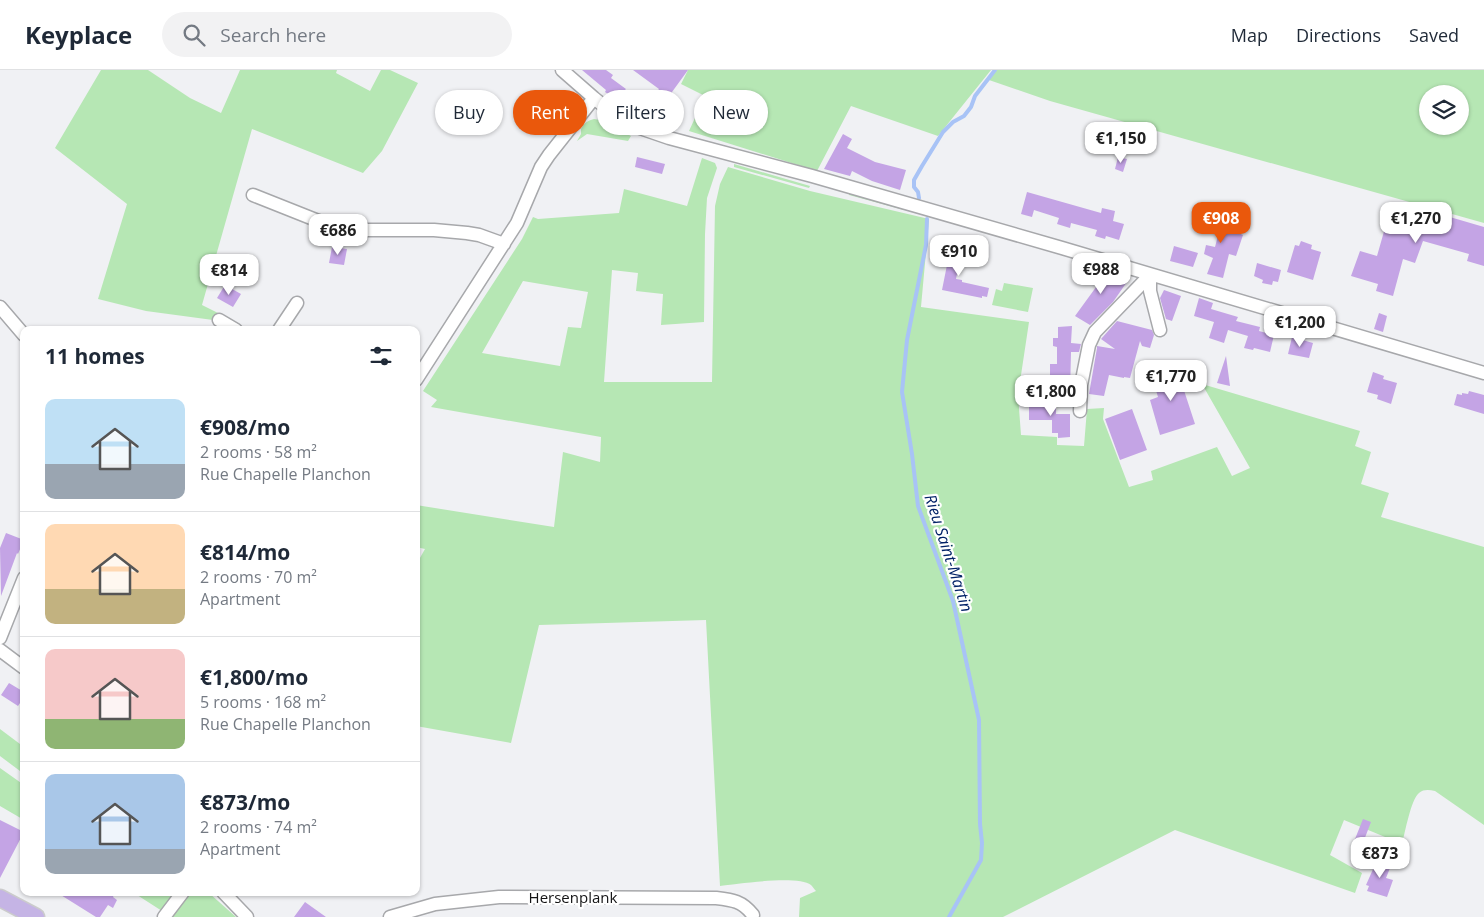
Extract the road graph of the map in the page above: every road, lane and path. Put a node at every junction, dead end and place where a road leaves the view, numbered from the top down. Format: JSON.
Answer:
{"nodes":[{"id":1,"x":562,"y":70,"type":"edge"},
{"id":2,"x":594,"y":98,"type":"junction"},
{"id":3,"x":253,"y":195,"type":"dead end"},
{"id":4,"x":504,"y":244,"type":"junction"},
{"id":5,"x":1150,"y":275,"type":"junction"},
{"id":6,"x":296,"y":303,"type":"dead end"},
{"id":7,"x":0,"y":307,"type":"edge"},
{"id":8,"x":219,"y":320,"type":"dead end"},
{"id":9,"x":229,"y":326,"type":"edge"},
{"id":10,"x":282,"y":326,"type":"edge"},
{"id":11,"x":20,"y":330,"type":"edge"},
{"id":12,"x":1160,"y":330,"type":"dead end"},
{"id":13,"x":1484,"y":373,"type":"edge"},
{"id":14,"x":420,"y":374,"type":"edge"},
{"id":15,"x":1080,"y":411,"type":"dead end"},
{"id":16,"x":20,"y":588,"type":"edge"},
{"id":17,"x":0,"y":638,"type":"edge"},
{"id":18,"x":0,"y":650,"type":"edge"},
{"id":19,"x":20,"y":665,"type":"edge"},
{"id":20,"x":180,"y":896,"type":"edge"},
{"id":21,"x":227,"y":896,"type":"edge"},
{"id":22,"x":0,"y":898,"type":"edge"},
{"id":23,"x":753,"y":915,"type":"dead end"},
{"id":24,"x":36,"y":917,"type":"edge"},
{"id":25,"x":164,"y":917,"type":"edge"},
{"id":26,"x":247,"y":917,"type":"edge"},
{"id":27,"x":390,"y":917,"type":"edge"}],
"edges":[{"from":1,"to":2,"type":"street"},
{"from":2,"to":4,"type":"street"},
{"from":2,"to":5,"type":"street"},
{"from":3,"to":4,"type":"street"},
{"from":4,"to":14,"type":"street"},
{"from":5,"to":12,"type":"street"},
{"from":5,"to":13,"type":"street"},
{"from":5,"to":15,"type":"street"},
{"from":6,"to":10,"type":"street"},
{"from":7,"to":11,"type":"street"},
{"from":8,"to":9,"type":"street"},
{"from":16,"to":17,"type":"street"},
{"from":18,"to":19,"type":"street"},
{"from":20,"to":25,"type":"street"},
{"from":21,"to":26,"type":"street"},
{"from":22,"to":24,"type":"main road"},
{"from":23,"to":27,"type":"street","name":"Hersenplank"}]}
